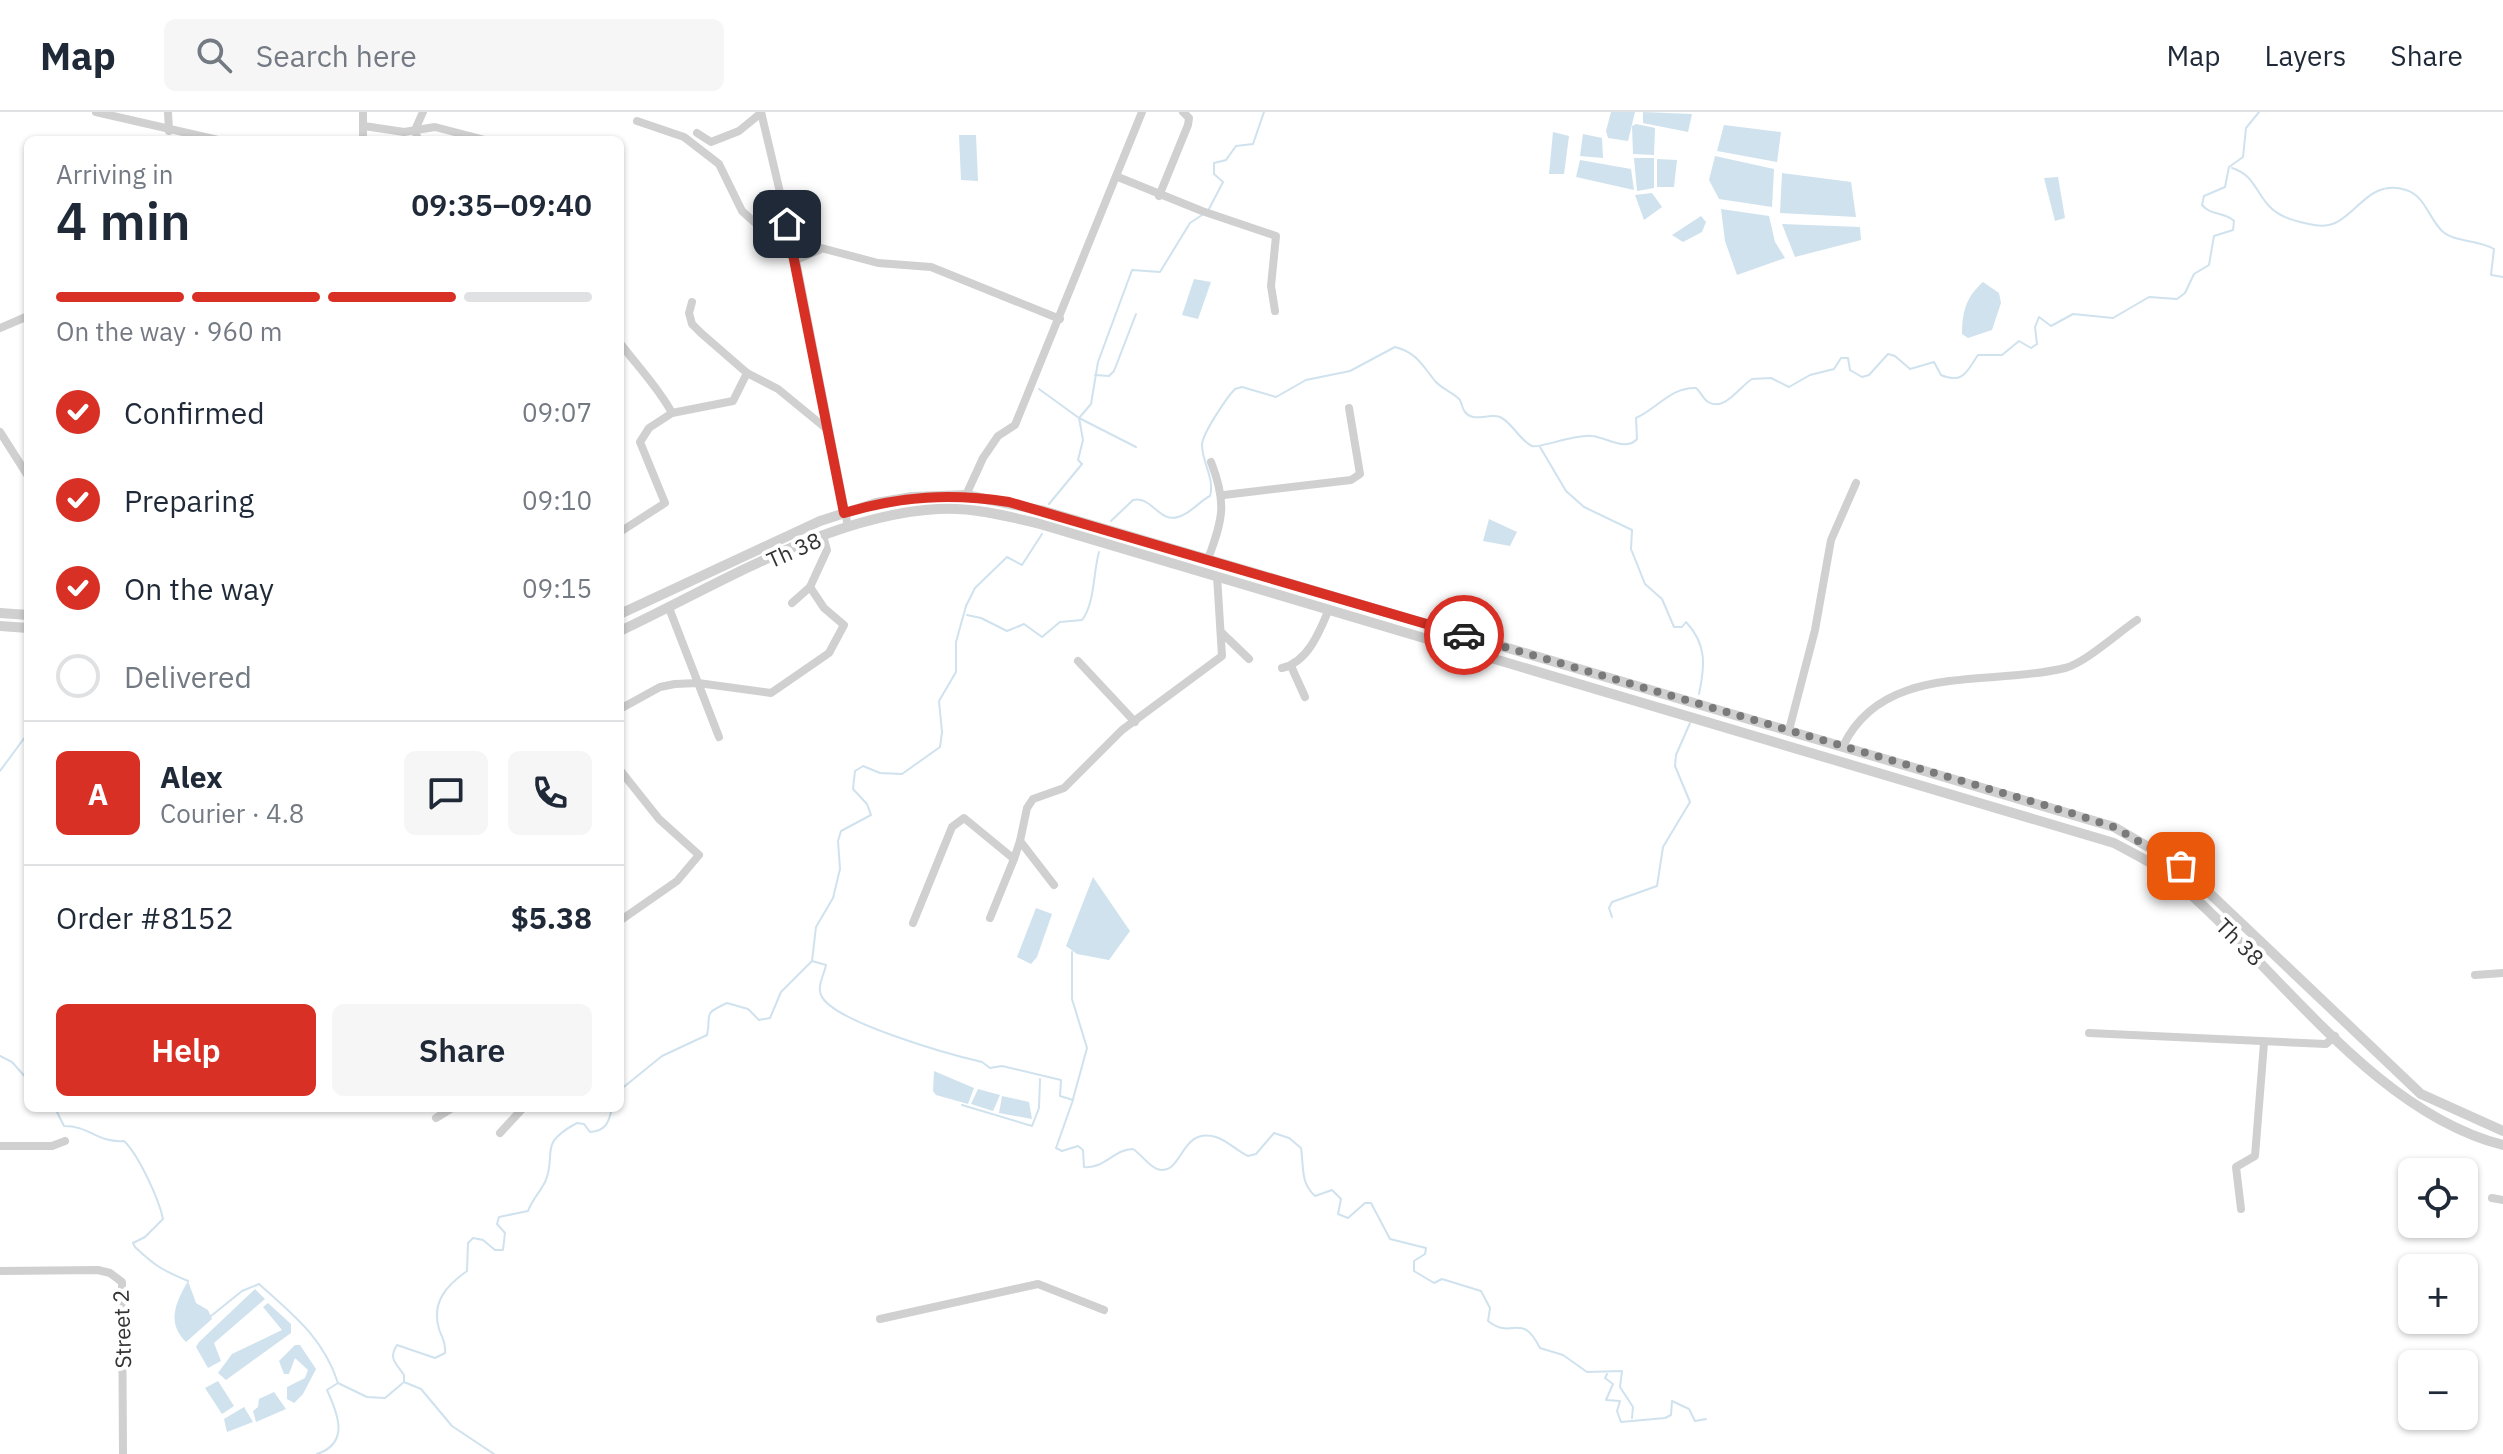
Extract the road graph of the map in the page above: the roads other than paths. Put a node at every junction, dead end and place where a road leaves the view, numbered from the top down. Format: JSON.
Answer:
{"nodes":[{"id":1,"x":96,"y":112,"type":"edge"},
{"id":2,"x":168,"y":112,"type":"edge"},
{"id":3,"x":363,"y":112,"type":"edge"},
{"id":4,"x":423,"y":112,"type":"edge"},
{"id":5,"x":761,"y":112,"type":"edge"},
{"id":6,"x":1142,"y":112,"type":"edge"},
{"id":7,"x":1183,"y":112,"type":"edge"},
{"id":8,"x":637,"y":121,"type":"dead end"},
{"id":9,"x":364,"y":126,"type":"junction"},
{"id":10,"x":415,"y":130,"type":"junction"},
{"id":11,"x":169,"y":131,"type":"junction"},
{"id":12,"x":697,"y":133,"type":"dead end"},
{"id":13,"x":196,"y":136,"type":"edge"},
{"id":14,"x":363,"y":136,"type":"edge"},
{"id":15,"x":417,"y":136,"type":"edge"},
{"id":16,"x":470,"y":136,"type":"edge"},
{"id":17,"x":1118,"y":177,"type":"junction"},
{"id":18,"x":1159,"y":196,"type":"junction"},
{"id":19,"x":791,"y":240,"type":"junction"},
{"id":20,"x":819,"y":250,"type":"junction"},
{"id":21,"x":796,"y":260,"type":"junction"},
{"id":22,"x":692,"y":302,"type":"dead end"},
{"id":23,"x":1275,"y":311,"type":"dead end"},
{"id":24,"x":24,"y":318,"type":"edge"},
{"id":25,"x":1060,"y":319,"type":"junction"},
{"id":26,"x":0,"y":328,"type":"edge"},
{"id":27,"x":624,"y":348,"type":"edge"},
{"id":28,"x":747,"y":373,"type":"junction"},
{"id":29,"x":1349,"y":408,"type":"dead end"},
{"id":30,"x":672,"y":413,"type":"junction"},
{"id":31,"x":828,"y":430,"type":"junction"},
{"id":32,"x":0,"y":432,"type":"edge"},
{"id":33,"x":1211,"y":462,"type":"dead end"},
{"id":34,"x":24,"y":470,"type":"edge"},
{"id":35,"x":1856,"y":483,"type":"dead end"},
{"id":36,"x":966,"y":495,"type":"junction"},
{"id":37,"x":1224,"y":495,"type":"junction"},
{"id":38,"x":844,"y":513,"type":"junction"},
{"id":39,"x":848,"y":527,"type":"junction"},
{"id":40,"x":624,"y":529,"type":"edge"},
{"id":41,"x":823,"y":536,"type":"junction"},
{"id":42,"x":1163,"y":546,"type":"junction"},
{"id":43,"x":1158,"y":558,"type":"junction"},
{"id":44,"x":1208,"y":559,"type":"junction"},
{"id":45,"x":1217,"y":576,"type":"junction"},
{"id":46,"x":810,"y":587,"type":"junction"},
{"id":47,"x":792,"y":603,"type":"dead end"},
{"id":48,"x":669,"y":608,"type":"junction"},
{"id":49,"x":1329,"y":609,"type":"junction"},
{"id":50,"x":624,"y":612,"type":"edge"},
{"id":51,"x":0,"y":613,"type":"edge"},
{"id":52,"x":24,"y":615,"type":"edge"},
{"id":53,"x":2137,"y":620,"type":"dead end"},
{"id":54,"x":0,"y":626,"type":"edge"},
{"id":55,"x":24,"y":628,"type":"edge"},
{"id":56,"x":624,"y":629,"type":"edge"},
{"id":57,"x":1220,"y":631,"type":"junction"},
{"id":58,"x":1249,"y":659,"type":"dead end"},
{"id":59,"x":1078,"y":661,"type":"dead end"},
{"id":60,"x":1575,"y":668,"type":"junction"},
{"id":61,"x":1571,"y":680,"type":"junction"},
{"id":62,"x":698,"y":683,"type":"junction"},
{"id":63,"x":1305,"y":697,"type":"dead end"},
{"id":64,"x":624,"y":707,"type":"edge"},
{"id":65,"x":1135,"y":722,"type":"junction"},
{"id":66,"x":1789,"y":730,"type":"junction"},
{"id":67,"x":719,"y":737,"type":"dead end"},
{"id":68,"x":1843,"y":746,"type":"junction"},
{"id":69,"x":624,"y":775,"type":"edge"},
{"id":70,"x":1020,"y":841,"type":"junction"},
{"id":71,"x":1014,"y":859,"type":"junction"},
{"id":72,"x":1054,"y":885,"type":"dead end"},
{"id":73,"x":624,"y":917,"type":"edge"},
{"id":74,"x":990,"y":918,"type":"dead end"},
{"id":75,"x":913,"y":923,"type":"dead end"},
{"id":76,"x":2503,"y":973,"type":"edge"},
{"id":77,"x":2475,"y":975,"type":"dead end"},
{"id":78,"x":2089,"y":1033,"type":"dead end"},
{"id":79,"x":2335,"y":1036,"type":"junction"},
{"id":80,"x":2264,"y":1043,"type":"junction"},
{"id":81,"x":446,"y":1112,"type":"edge"},
{"id":82,"x":519,"y":1112,"type":"edge"},
{"id":83,"x":436,"y":1118,"type":"dead end"},
{"id":84,"x":2503,"y":1131,"type":"edge"},
{"id":85,"x":500,"y":1133,"type":"dead end"},
{"id":86,"x":65,"y":1141,"type":"dead end"},
{"id":87,"x":2503,"y":1145,"type":"edge"},
{"id":88,"x":0,"y":1146,"type":"edge"},
{"id":89,"x":2492,"y":1198,"type":"dead end"},
{"id":90,"x":2503,"y":1200,"type":"edge"},
{"id":91,"x":2241,"y":1209,"type":"dead end"},
{"id":92,"x":0,"y":1271,"type":"edge"},
{"id":93,"x":1104,"y":1310,"type":"dead end"},
{"id":94,"x":880,"y":1319,"type":"dead end"},
{"id":95,"x":123,"y":1454,"type":"edge"}],
"edges":[{"from":1,"to":11,"type":"street"},
{"from":2,"to":11,"type":"street"},
{"from":3,"to":9,"type":"street"},
{"from":4,"to":10,"type":"street"},
{"from":5,"to":12,"type":"street"},
{"from":5,"to":19,"type":"street"},
{"from":6,"to":17,"type":"street"},
{"from":7,"to":18,"type":"street"},
{"from":8,"to":21,"type":"street"},
{"from":9,"to":10,"type":"street"},
{"from":9,"to":14,"type":"street"},
{"from":10,"to":15,"type":"street"},
{"from":10,"to":16,"type":"street"},
{"from":11,"to":13,"type":"street"},
{"from":17,"to":18,"type":"street"},
{"from":17,"to":25,"type":"street"},
{"from":18,"to":23,"type":"street"},
{"from":19,"to":20,"type":"street"},
{"from":19,"to":21,"type":"street"},
{"from":20,"to":21,"type":"street"},
{"from":20,"to":25,"type":"street"},
{"from":21,"to":31,"type":"street"},
{"from":22,"to":28,"type":"street"},
{"from":24,"to":26,"type":"street"},
{"from":25,"to":36,"type":"street"},
{"from":27,"to":30,"type":"street"},
{"from":28,"to":30,"type":"street"},
{"from":28,"to":31,"type":"street"},
{"from":29,"to":37,"type":"street"},
{"from":30,"to":40,"type":"street"},
{"from":31,"to":38,"type":"street"},
{"from":32,"to":34,"type":"street"},
{"from":33,"to":37,"type":"street"},
{"from":35,"to":66,"type":"street"},
{"from":36,"to":38,"type":"street","name":"Th 38"},
{"from":36,"to":42,"type":"street","name":"Th 38"},
{"from":37,"to":44,"type":"street"},
{"from":38,"to":39,"type":"street"},
{"from":38,"to":50,"type":"street","name":"Th 38"},
{"from":39,"to":41,"type":"street","name":"Th 38"},
{"from":39,"to":43,"type":"street","name":"Th 38"},
{"from":41,"to":46,"type":"street"},
{"from":41,"to":48,"type":"street","name":"Th 38"},
{"from":42,"to":43,"type":"street"},
{"from":42,"to":44,"type":"street","name":"Th 38"},
{"from":43,"to":45,"type":"street","name":"Th 38"},
{"from":44,"to":60,"type":"street","name":"Th 38"},
{"from":45,"to":49,"type":"street","name":"Th 38"},
{"from":45,"to":57,"type":"street"},
{"from":46,"to":47,"type":"street"},
{"from":46,"to":62,"type":"street"},
{"from":48,"to":56,"type":"street","name":"Th 38"},
{"from":48,"to":62,"type":"street"},
{"from":49,"to":61,"type":"street","name":"Th 38"},
{"from":49,"to":63,"type":"street"},
{"from":51,"to":52,"type":"street"},
{"from":53,"to":68,"type":"street"},
{"from":54,"to":55,"type":"street"},
{"from":57,"to":58,"type":"street"},
{"from":57,"to":65,"type":"street"},
{"from":59,"to":65,"type":"street"},
{"from":60,"to":61,"type":"street"},
{"from":60,"to":66,"type":"street","name":"Th 38"},
{"from":61,"to":79,"type":"street","name":"Th 38"},
{"from":62,"to":64,"type":"street"},
{"from":62,"to":67,"type":"street"},
{"from":65,"to":70,"type":"street"},
{"from":66,"to":68,"type":"street","name":"Th 38"},
{"from":68,"to":84,"type":"street","name":"Th 38"},
{"from":69,"to":73,"type":"street"},
{"from":70,"to":71,"type":"street"},
{"from":70,"to":72,"type":"street"},
{"from":71,"to":74,"type":"street"},
{"from":71,"to":75,"type":"street"},
{"from":76,"to":77,"type":"street"},
{"from":78,"to":80,"type":"street"},
{"from":79,"to":80,"type":"street"},
{"from":79,"to":87,"type":"street","name":"Th 38"},
{"from":80,"to":91,"type":"street"},
{"from":81,"to":83,"type":"street"},
{"from":82,"to":85,"type":"street"},
{"from":86,"to":88,"type":"street"},
{"from":89,"to":90,"type":"street"},
{"from":92,"to":95,"type":"street","name":"Street 2"},
{"from":93,"to":94,"type":"street"}]}
